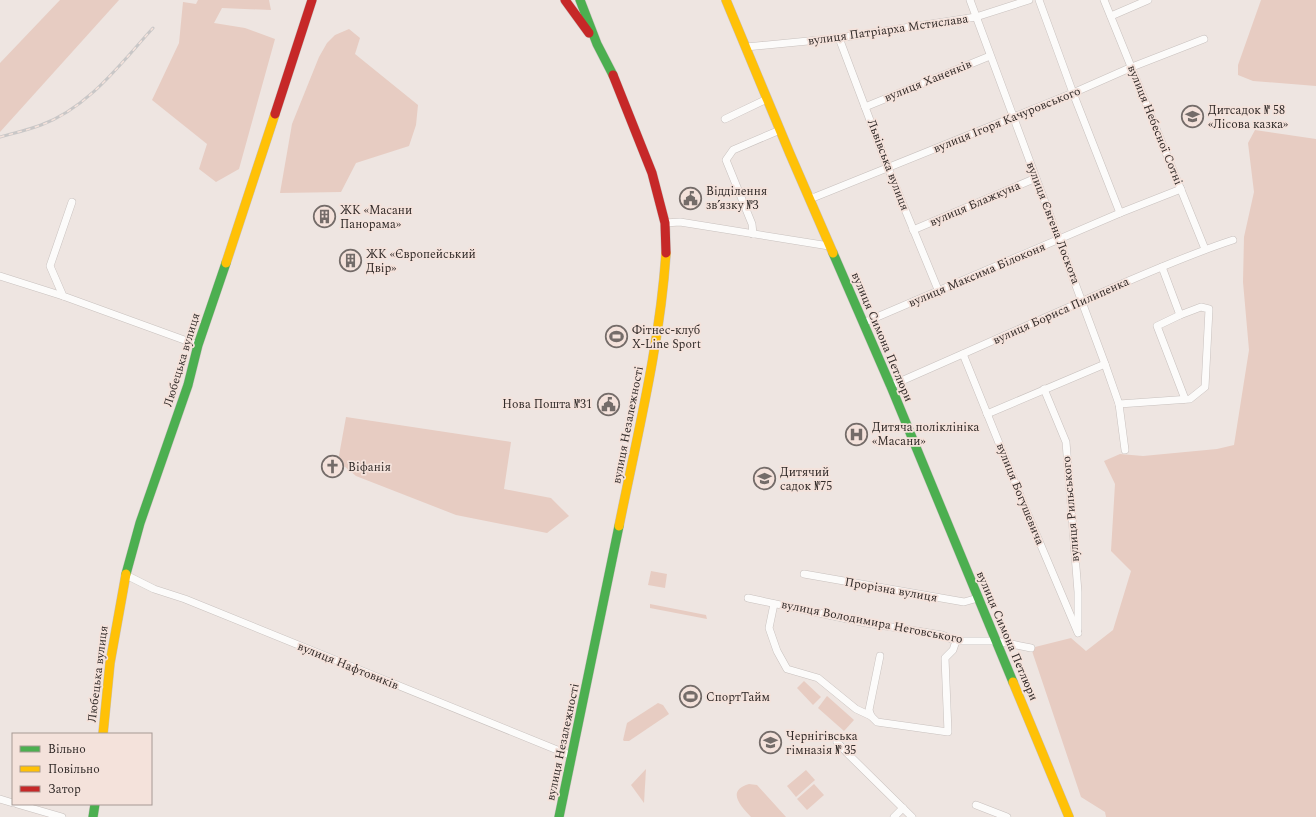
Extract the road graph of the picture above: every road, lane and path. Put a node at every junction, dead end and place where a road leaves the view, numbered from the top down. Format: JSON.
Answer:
{"nodes":[{"id":1,"x":312,"y":0,"type":"edge"},
{"id":2,"x":565,"y":0,"type":"edge"},
{"id":3,"x":580,"y":0,"type":"edge"},
{"id":4,"x":726,"y":0,"type":"edge"},
{"id":5,"x":970,"y":0,"type":"edge"},
{"id":6,"x":1029,"y":0,"type":"edge"},
{"id":7,"x":1038,"y":0,"type":"edge"},
{"id":8,"x":1104,"y":0,"type":"edge"},
{"id":9,"x":1148,"y":0,"type":"edge"},
{"id":10,"x":1111,"y":16,"type":"junction"},
{"id":11,"x":976,"y":17,"type":"junction"},
{"id":12,"x":839,"y":38,"type":"junction"},
{"id":13,"x":1204,"y":39,"type":"dead end"},
{"id":14,"x":597,"y":44,"type":"junction"},
{"id":15,"x":746,"y":47,"type":"junction"},
{"id":16,"x":990,"y":56,"type":"junction"},
{"id":17,"x":1132,"y":67,"type":"junction"},
{"id":18,"x":1073,"y":93,"type":"junction"},
{"id":19,"x":767,"y":99,"type":"junction"},
{"id":20,"x":865,"y":107,"type":"junction"},
{"id":21,"x":1013,"y":117,"type":"junction"},
{"id":22,"x":725,"y":119,"type":"dead end"},
{"id":23,"x":780,"y":130,"type":"junction"},
{"id":24,"x":888,"y":168,"type":"junction"},
{"id":25,"x":1036,"y":178,"type":"junction"},
{"id":26,"x":1180,"y":189,"type":"junction"},
{"id":27,"x":809,"y":197,"type":"junction"},
{"id":28,"x":72,"y":202,"type":"dead end"},
{"id":29,"x":1120,"y":213,"type":"junction"},
{"id":30,"x":665,"y":223,"type":"junction"},
{"id":31,"x":913,"y":230,"type":"junction"},
{"id":32,"x":752,"y":234,"type":"junction"},
{"id":33,"x":1059,"y":240,"type":"junction"},
{"id":34,"x":1233,"y":240,"type":"dead end"},
{"id":35,"x":830,"y":246,"type":"junction"},
{"id":36,"x":1205,"y":249,"type":"junction"},
{"id":37,"x":1162,"y":267,"type":"junction"},
{"id":38,"x":0,"y":276,"type":"edge"},
{"id":39,"x":939,"y":292,"type":"junction"},
{"id":40,"x":63,"y":296,"type":"junction"},
{"id":41,"x":1082,"y":301,"type":"junction"},
{"id":42,"x":1180,"y":316,"type":"junction"},
{"id":43,"x":863,"y":324,"type":"junction"},
{"id":44,"x":198,"y":344,"type":"junction"},
{"id":45,"x":963,"y":354,"type":"junction"},
{"id":46,"x":1106,"y":364,"type":"junction"},
{"id":47,"x":890,"y":386,"type":"junction"},
{"id":48,"x":1044,"y":389,"type":"junction"},
{"id":49,"x":1185,"y":399,"type":"junction"},
{"id":50,"x":1119,"y":404,"type":"junction"},
{"id":51,"x":987,"y":414,"type":"junction"},
{"id":52,"x":1125,"y":450,"type":"dead end"},
{"id":53,"x":126,"y":574,"type":"junction"},
{"id":54,"x":804,"y":574,"type":"dead end"},
{"id":55,"x":748,"y":598,"type":"dead end"},
{"id":56,"x":978,"y":598,"type":"junction"},
{"id":57,"x":774,"y":604,"type":"junction"},
{"id":58,"x":1078,"y":633,"type":"joint"},
{"id":59,"x":956,"y":641,"type":"junction"},
{"id":60,"x":996,"y":641,"type":"junction"},
{"id":61,"x":1031,"y":648,"type":"dead end"},
{"id":62,"x":880,"y":656,"type":"dead end"},
{"id":63,"x":871,"y":716,"type":"junction"},
{"id":64,"x":103,"y":733,"type":"edge"},
{"id":65,"x":838,"y":742,"type":"dead end"},
{"id":66,"x":572,"y":756,"type":"junction"},
{"id":67,"x":0,"y":799,"type":"edge"},
{"id":68,"x":12,"y":803,"type":"edge"},
{"id":69,"x":20,"y":805,"type":"edge"},
{"id":70,"x":95,"y":805,"type":"edge"},
{"id":71,"x":976,"y":805,"type":"dead end"},
{"id":72,"x":903,"y":808,"type":"junction"},
{"id":73,"x":62,"y":817,"type":"edge"},
{"id":74,"x":93,"y":817,"type":"edge"},
{"id":75,"x":559,"y":817,"type":"edge"},
{"id":76,"x":894,"y":817,"type":"edge"},
{"id":77,"x":912,"y":817,"type":"edge"},
{"id":78,"x":1007,"y":817,"type":"edge"},
{"id":79,"x":1069,"y":817,"type":"edge"}],
"edges":[{"from":1,"to":44,"type":"street","name":"Любецька вулиця"},
{"from":2,"to":14,"type":"street","name":"вулиця Незалежності"},
{"from":3,"to":14,"type":"street","name":"вулиця Незалежності"},
{"from":4,"to":15,"type":"street","name":"вулиця Симона Петлюри"},
{"from":5,"to":11,"type":"street","name":"вулиця Євгена Лоскота"},
{"from":6,"to":11,"type":"street","name":"вулиця Патріарха Мстислава"},
{"from":7,"to":18,"type":"street"},
{"from":8,"to":10,"type":"street","name":"вулиця Небесної Сотні"},
{"from":9,"to":10,"type":"street"},
{"from":10,"to":17,"type":"street","name":"вулиця Небесної Сотні"},
{"from":11,"to":12,"type":"street","name":"вулиця Патріарха Мстислава"},
{"from":11,"to":16,"type":"street","name":"вулиця Євгена Лоскота"},
{"from":12,"to":15,"type":"street","name":"вулиця Патріарха Мстислава"},
{"from":12,"to":20,"type":"street","name":"Львівська вулиця"},
{"from":13,"to":17,"type":"street","name":"вулиця Ігоря Качуровського"},
{"from":14,"to":30,"type":"street","name":"вулиця Незалежності"},
{"from":15,"to":19,"type":"street","name":"вулиця Симона Петлюри"},
{"from":16,"to":20,"type":"street","name":"вулиця Ханенків"},
{"from":16,"to":21,"type":"street","name":"вулиця Євгена Лоскота"},
{"from":17,"to":18,"type":"street","name":"вулиця Ігоря Качуровського"},
{"from":17,"to":26,"type":"street","name":"вулиця Небесної Сотні"},
{"from":18,"to":21,"type":"street","name":"вулиця Ігоря Качуровського"},
{"from":18,"to":29,"type":"street"},
{"from":19,"to":22,"type":"street"},
{"from":19,"to":23,"type":"street","name":"вулиця Симона Петлюри"},
{"from":20,"to":24,"type":"street","name":"Львівська вулиця"},
{"from":21,"to":24,"type":"street","name":"вулиця Ігоря Качуровського"},
{"from":21,"to":25,"type":"street","name":"вулиця Євгена Лоскота"},
{"from":23,"to":27,"type":"street","name":"вулиця Симона Петлюри"},
{"from":23,"to":32,"type":"street"},
{"from":24,"to":27,"type":"street","name":"вулиця Ігоря Качуровського"},
{"from":24,"to":31,"type":"street","name":"Львівська вулиця"},
{"from":25,"to":31,"type":"street","name":"вулиця Блажкуна"},
{"from":25,"to":33,"type":"street","name":"вулиця Євгена Лоскота"},
{"from":26,"to":29,"type":"street","name":"вулиця Максима Білоконя"},
{"from":26,"to":36,"type":"street","name":"вулиця Небесної Сотні"},
{"from":27,"to":35,"type":"street","name":"вулиця Симона Петлюри"},
{"from":28,"to":40,"type":"street"},
{"from":29,"to":33,"type":"street","name":"вулиця Максима Білоконя"},
{"from":30,"to":32,"type":"street"},
{"from":30,"to":66,"type":"street","name":"вулиця Незалежності"},
{"from":31,"to":39,"type":"street","name":"Львівська вулиця"},
{"from":32,"to":35,"type":"street"},
{"from":33,"to":39,"type":"street","name":"вулиця Максима Білоконя"},
{"from":33,"to":41,"type":"street","name":"вулиця Євгена Лоскота"},
{"from":34,"to":36,"type":"street","name":"вулиця Бориса Пилипенка"},
{"from":35,"to":43,"type":"street","name":"вулиця Симона Петлюри"},
{"from":36,"to":37,"type":"street","name":"вулиця Бориса Пилипенка"},
{"from":37,"to":41,"type":"street","name":"вулиця Бориса Пилипенка"},
{"from":37,"to":42,"type":"street"},
{"from":38,"to":40,"type":"street"},
{"from":39,"to":43,"type":"street","name":"вулиця Максима Білоконя"},
{"from":40,"to":44,"type":"street"},
{"from":41,"to":45,"type":"street","name":"вулиця Бориса Пилипенка"},
{"from":41,"to":46,"type":"street","name":"вулиця Євгена Лоскота"},
{"from":42,"to":49,"type":"street"},
{"from":42,"to":49,"type":"street"},
{"from":43,"to":47,"type":"street","name":"вулиця Симона Петлюри"},
{"from":44,"to":53,"type":"street","name":"Любецька вулиця"},
{"from":45,"to":47,"type":"street","name":"вулиця Бориса Пилипенка"},
{"from":45,"to":51,"type":"street","name":"вулиця Богушевича"},
{"from":46,"to":48,"type":"street"},
{"from":46,"to":50,"type":"street","name":"вулиця Євгена Лоскота"},
{"from":47,"to":56,"type":"street","name":"вулиця Симона Петлюри"},
{"from":48,"to":51,"type":"street"},
{"from":48,"to":58,"type":"street","name":"вулиця Рильського"},
{"from":49,"to":50,"type":"street"},
{"from":50,"to":52,"type":"street","name":"вулиця Євгена Лоскота"},
{"from":51,"to":58,"type":"street","name":"вулиця Богушевича"},
{"from":53,"to":64,"type":"street","name":"Любецька вулиця"},
{"from":53,"to":66,"type":"street","name":"вулиця Нафтовиків"},
{"from":54,"to":56,"type":"street","name":"Прорізна вулиця"},
{"from":55,"to":57,"type":"street","name":"вулиця Володимира Неговського"},
{"from":56,"to":60,"type":"street","name":"вулиця Симона Петлюри"},
{"from":57,"to":59,"type":"street","name":"вулиця Володимира Неговського"},
{"from":57,"to":63,"type":"street"},
{"from":59,"to":60,"type":"street","name":"вулиця Володимира Неговського"},
{"from":59,"to":63,"type":"street"},
{"from":60,"to":61,"type":"street","name":"вулиця Володимира Неговського"},
{"from":60,"to":79,"type":"street","name":"вулиця Симона Петлюри"},
{"from":62,"to":63,"type":"street"},
{"from":65,"to":72,"type":"street"},
{"from":66,"to":75,"type":"street","name":"вулиця Незалежності"},
{"from":67,"to":68,"type":"street"},
{"from":69,"to":73,"type":"street"},
{"from":70,"to":74,"type":"street"},
{"from":71,"to":78,"type":"street"},
{"from":72,"to":76,"type":"street"},
{"from":72,"to":77,"type":"street"}]}
